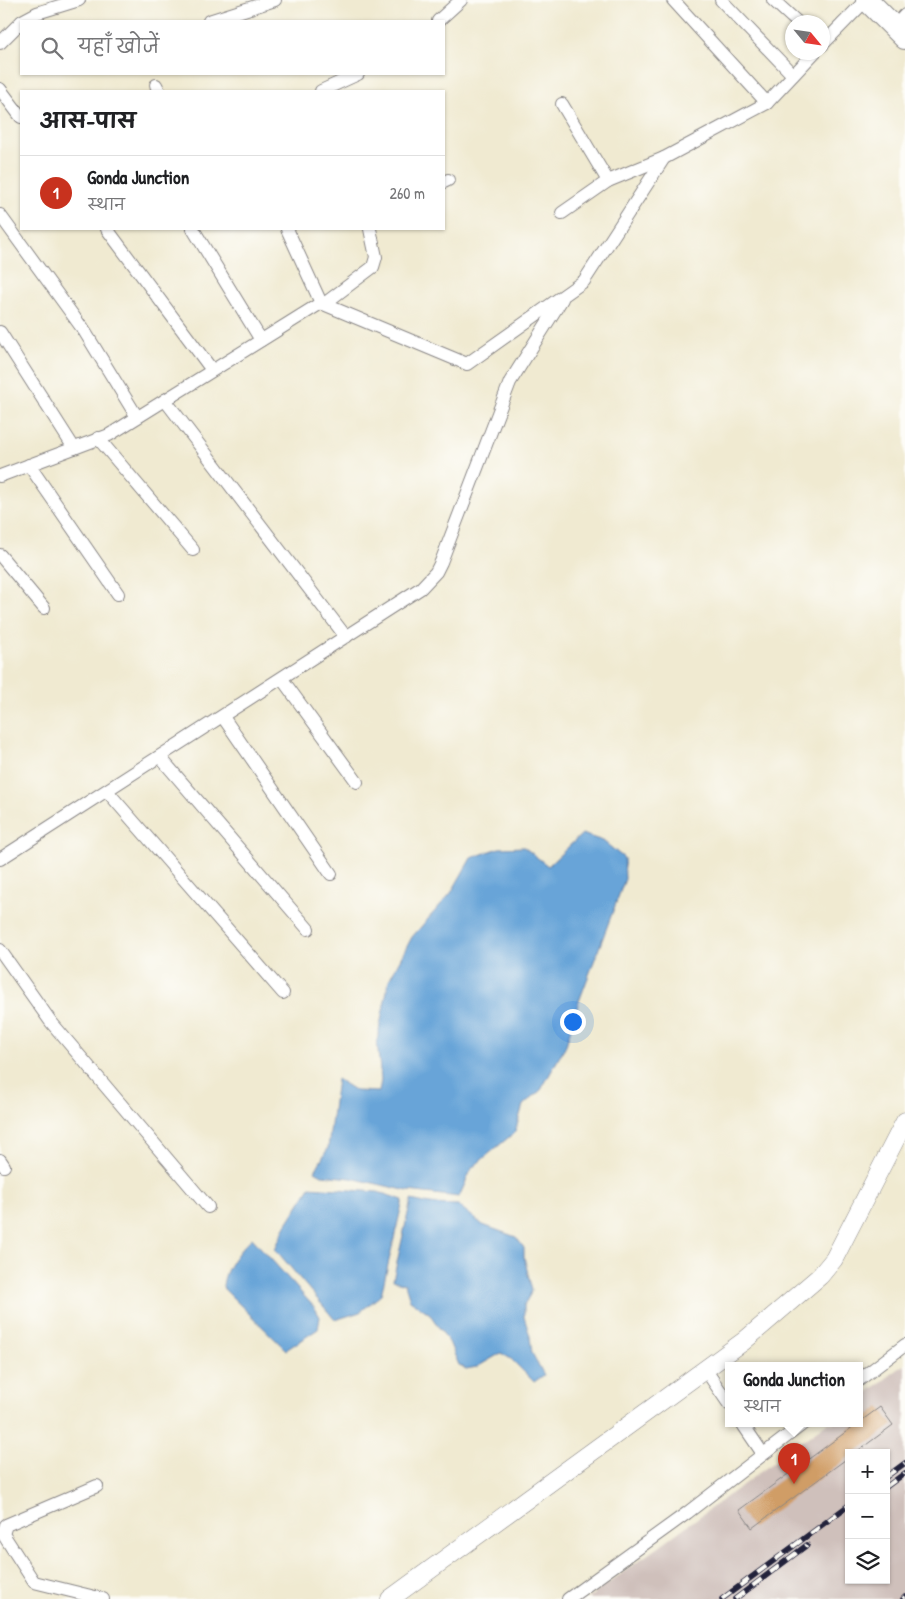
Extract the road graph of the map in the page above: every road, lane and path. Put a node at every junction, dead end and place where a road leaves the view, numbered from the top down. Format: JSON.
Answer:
{"nodes":[{"id":1,"x":79,"y":0,"type":"edge"},
{"id":2,"x":275,"y":0,"type":"edge"},
{"id":3,"x":461,"y":0,"type":"edge"},
{"id":4,"x":673,"y":0,"type":"edge"},
{"id":5,"x":722,"y":0,"type":"edge"},
{"id":6,"x":773,"y":0,"type":"edge"},
{"id":7,"x":866,"y":0,"type":"edge"},
{"id":8,"x":789,"y":15,"type":"edge"},
{"id":9,"x":24,"y":20,"type":"edge"},
{"id":10,"x":212,"y":20,"type":"edge"},
{"id":11,"x":439,"y":20,"type":"edge"},
{"id":12,"x":20,"y":23,"type":"edge"},
{"id":13,"x":901,"y":26,"type":"edge"},
{"id":14,"x":830,"y":37,"type":"edge"},
{"id":15,"x":0,"y":43,"type":"edge"},
{"id":16,"x":808,"y":60,"type":"edge"},
{"id":17,"x":356,"y":75,"type":"edge"},
{"id":18,"x":794,"y":75,"type":"junction"},
{"id":19,"x":0,"y":89,"type":"edge"},
{"id":20,"x":323,"y":90,"type":"edge"},
{"id":21,"x":767,"y":103,"type":"junction"},
{"id":22,"x":562,"y":104,"type":"dead end"},
{"id":23,"x":20,"y":116,"type":"edge"},
{"id":24,"x":664,"y":158,"type":"junction"},
{"id":25,"x":608,"y":181,"type":"junction"},
{"id":26,"x":562,"y":213,"type":"dead end"},
{"id":27,"x":0,"y":215,"type":"edge"},
{"id":28,"x":108,"y":230,"type":"edge"},
{"id":29,"x":194,"y":230,"type":"edge"},
{"id":30,"x":287,"y":230,"type":"edge"},
{"id":31,"x":370,"y":230,"type":"edge"},
{"id":32,"x":566,"y":293,"type":"junction"},
{"id":33,"x":323,"y":304,"type":"junction"},
{"id":34,"x":0,"y":332,"type":"edge"},
{"id":35,"x":260,"y":340,"type":"junction"},
{"id":36,"x":212,"y":370,"type":"junction"},
{"id":37,"x":165,"y":400,"type":"junction"},
{"id":38,"x":137,"y":417,"type":"junction"},
{"id":39,"x":98,"y":438,"type":"junction"},
{"id":40,"x":74,"y":448,"type":"junction"},
{"id":41,"x":29,"y":465,"type":"junction"},
{"id":42,"x":0,"y":476,"type":"edge"},
{"id":43,"x":193,"y":550,"type":"dead end"},
{"id":44,"x":0,"y":555,"type":"edge"},
{"id":45,"x":118,"y":594,"type":"dead end"},
{"id":46,"x":44,"y":608,"type":"dead end"},
{"id":47,"x":346,"y":637,"type":"junction"},
{"id":48,"x":282,"y":679,"type":"junction"},
{"id":49,"x":223,"y":717,"type":"junction"},
{"id":50,"x":160,"y":758,"type":"junction"},
{"id":51,"x":357,"y":782,"type":"dead end"},
{"id":52,"x":107,"y":791,"type":"junction"},
{"id":53,"x":0,"y":859,"type":"edge"},
{"id":54,"x":331,"y":874,"type":"dead end"},
{"id":55,"x":308,"y":929,"type":"dead end"},
{"id":56,"x":0,"y":950,"type":"edge"},
{"id":57,"x":283,"y":993,"type":"dead end"},
{"id":58,"x":905,"y":1121,"type":"edge"},
{"id":59,"x":208,"y":1207,"type":"dead end"},
{"id":60,"x":905,"y":1345,"type":"edge"},
{"id":61,"x":705,"y":1369,"type":"junction"},
{"id":62,"x":863,"y":1377,"type":"edge"},
{"id":63,"x":725,"y":1398,"type":"edge"},
{"id":64,"x":745,"y":1427,"type":"edge"},
{"id":65,"x":799,"y":1427,"type":"edge"},
{"id":66,"x":763,"y":1454,"type":"junction"},
{"id":67,"x":97,"y":1486,"type":"dead end"},
{"id":68,"x":103,"y":1599,"type":"edge"},
{"id":69,"x":390,"y":1599,"type":"edge"},
{"id":70,"x":568,"y":1599,"type":"edge"}],
"edges":[{"from":1,"to":9,"type":"street"},
{"from":2,"to":10,"type":"street"},
{"from":3,"to":11,"type":"street"},
{"from":4,"to":21,"type":"street"},
{"from":5,"to":18,"type":"street"},
{"from":6,"to":8,"type":"street"},
{"from":7,"to":13,"type":"highway"},
{"from":7,"to":14,"type":"street"},
{"from":12,"to":15,"type":"street"},
{"from":16,"to":18,"type":"street"},
{"from":17,"to":20,"type":"street"},
{"from":18,"to":21,"type":"street"},
{"from":19,"to":23,"type":"street"},
{"from":21,"to":24,"type":"street"},
{"from":22,"to":25,"type":"street"},
{"from":24,"to":25,"type":"street"},
{"from":24,"to":32,"type":"street"},
{"from":25,"to":26,"type":"street"},
{"from":27,"to":38,"type":"street"},
{"from":28,"to":36,"type":"street"},
{"from":29,"to":35,"type":"street"},
{"from":30,"to":33,"type":"street"},
{"from":31,"to":33,"type":"street"},
{"from":32,"to":33,"type":"street"},
{"from":32,"to":47,"type":"street"},
{"from":33,"to":35,"type":"street"},
{"from":34,"to":40,"type":"street"},
{"from":35,"to":36,"type":"street"},
{"from":36,"to":37,"type":"street"},
{"from":37,"to":38,"type":"street"},
{"from":37,"to":47,"type":"street"},
{"from":38,"to":39,"type":"street"},
{"from":39,"to":40,"type":"street"},
{"from":39,"to":43,"type":"street"},
{"from":40,"to":41,"type":"street"},
{"from":41,"to":42,"type":"street"},
{"from":41,"to":45,"type":"street"},
{"from":44,"to":46,"type":"street"},
{"from":47,"to":48,"type":"street"},
{"from":48,"to":49,"type":"street"},
{"from":48,"to":51,"type":"street"},
{"from":49,"to":50,"type":"street"},
{"from":49,"to":54,"type":"street"},
{"from":50,"to":52,"type":"street"},
{"from":50,"to":55,"type":"street"},
{"from":52,"to":53,"type":"street"},
{"from":52,"to":57,"type":"street"},
{"from":56,"to":59,"type":"street"},
{"from":58,"to":61,"type":"street"},
{"from":60,"to":62,"type":"street"},
{"from":61,"to":63,"type":"street"},
{"from":61,"to":69,"type":"street"},
{"from":64,"to":66,"type":"street"},
{"from":65,"to":66,"type":"street"},
{"from":66,"to":70,"type":"street"},
{"from":67,"to":68,"type":"street"}]}
